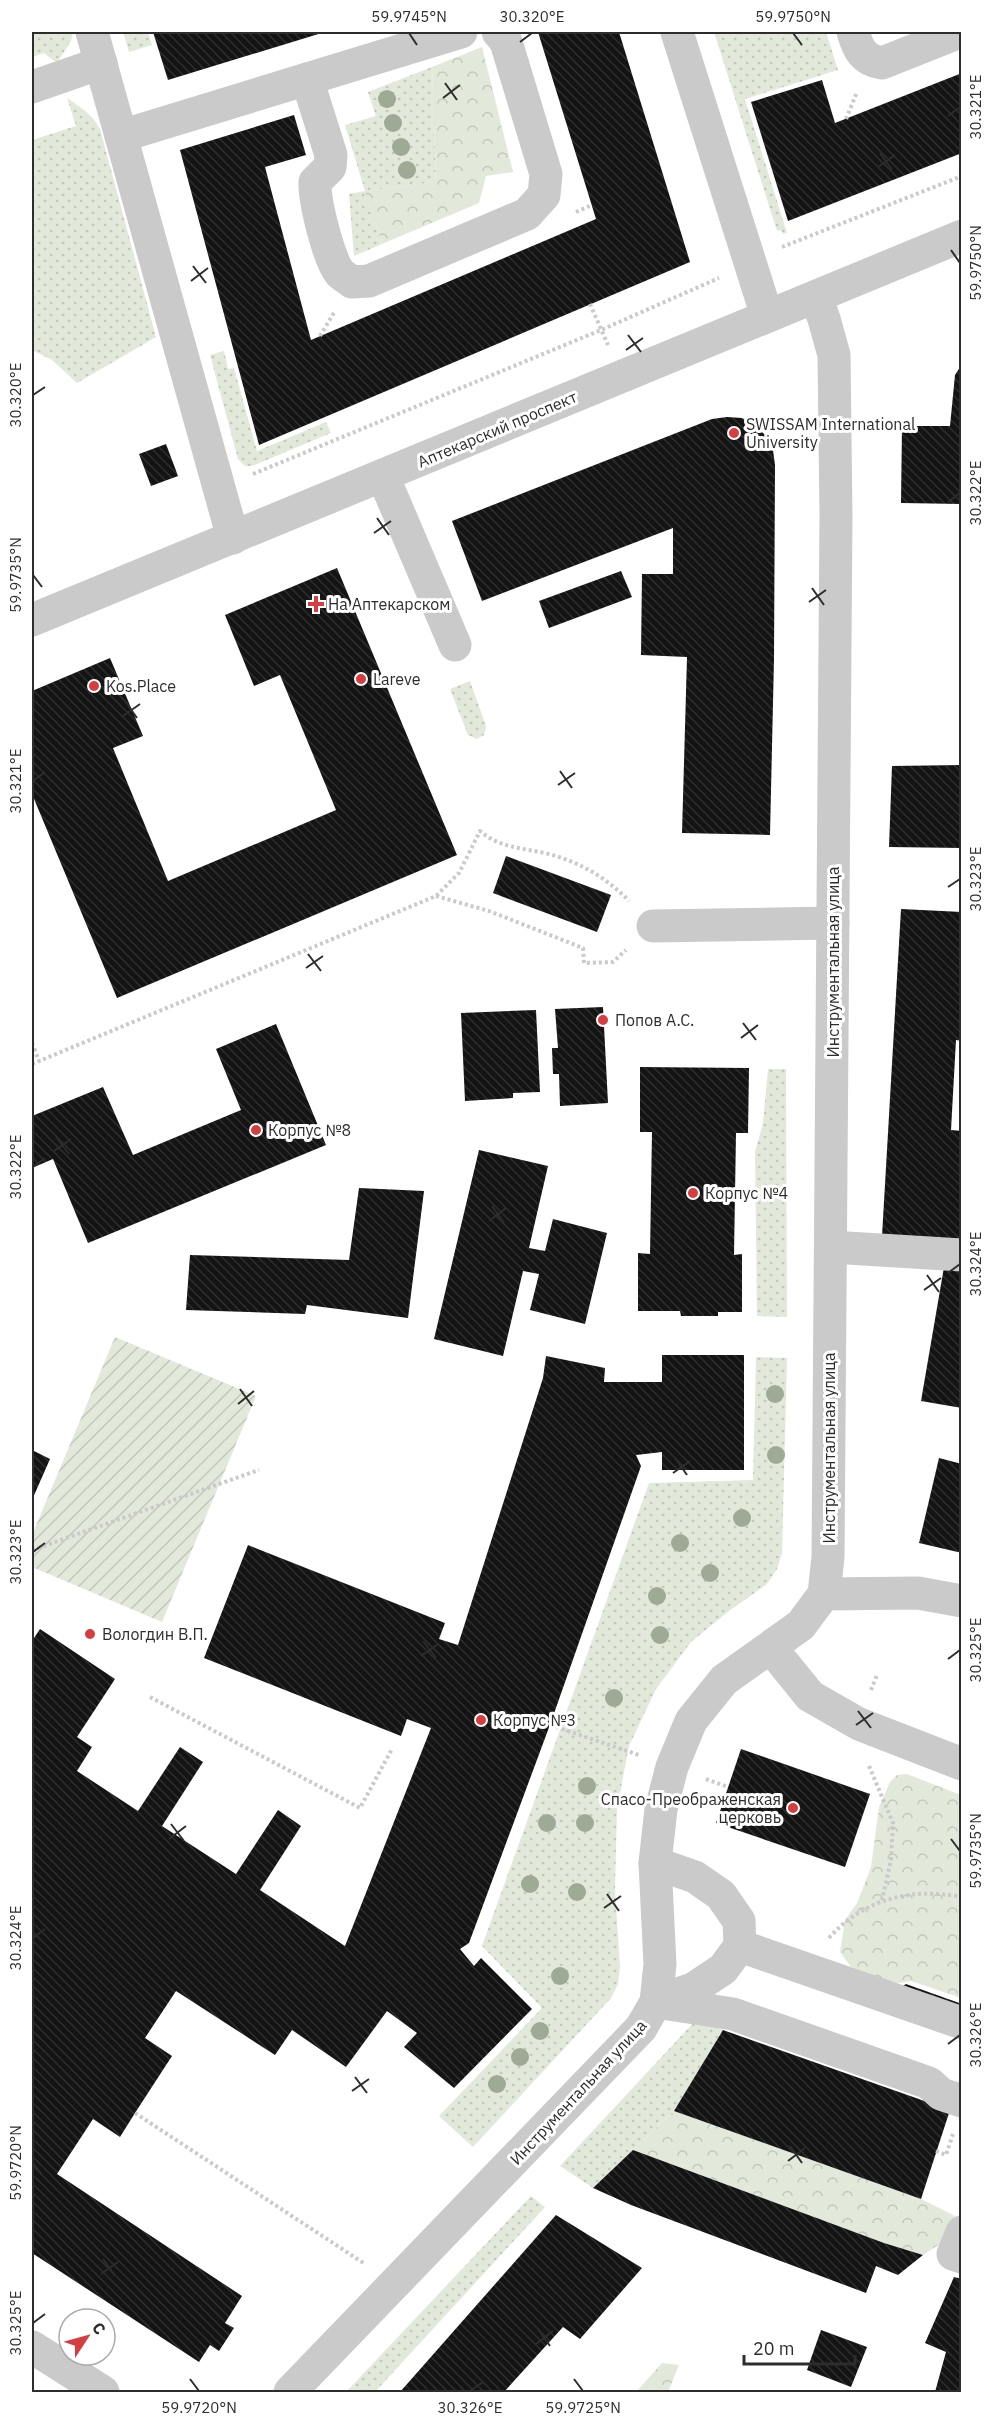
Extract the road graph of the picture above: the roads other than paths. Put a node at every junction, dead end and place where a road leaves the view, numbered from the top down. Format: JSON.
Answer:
{"nodes":[{"id":1,"x":92,"y":32,"type":"edge"},
{"id":2,"x":461,"y":32,"type":"edge"},
{"id":3,"x":498,"y":32,"type":"edge"},
{"id":4,"x":677,"y":32,"type":"edge"},
{"id":5,"x":853,"y":32,"type":"edge"},
{"id":6,"x":960,"y":32,"type":"edge"},
{"id":7,"x":101,"y":63,"type":"junction"},
{"id":8,"x":307,"y":79,"type":"junction"},
{"id":9,"x":32,"y":87,"type":"edge"},
{"id":10,"x":121,"y":136,"type":"junction"},
{"id":11,"x":962,"y":236,"type":"edge"},
{"id":12,"x":816,"y":297,"type":"junction"},
{"id":13,"x":767,"y":316,"type":"junction"},
{"id":14,"x":383,"y":476,"type":"junction"},
{"id":15,"x":233,"y":538,"type":"junction"},
{"id":16,"x":32,"y":620,"type":"edge"},
{"id":17,"x":455,"y":645,"type":"dead end"},
{"id":18,"x":833,"y":923,"type":"junction"},
{"id":19,"x":653,"y":926,"type":"road end"},
{"id":20,"x":831,"y":1247,"type":"junction"},
{"id":21,"x":962,"y":1255,"type":"edge"},
{"id":22,"x":824,"y":1594,"type":"junction"},
{"id":23,"x":962,"y":1601,"type":"edge"},
{"id":24,"x":771,"y":1648,"type":"junction"},
{"id":25,"x":962,"y":1764,"type":"edge"},
{"id":26,"x":655,"y":1863,"type":"junction"},
{"id":27,"x":740,"y":1946,"type":"junction"},
{"id":28,"x":656,"y":2002,"type":"junction"},
{"id":29,"x":962,"y":2023,"type":"edge"},
{"id":30,"x":962,"y":2101,"type":"edge"},
{"id":31,"x":962,"y":2232,"type":"edge"},
{"id":32,"x":962,"y":2257,"type":"edge"},
{"id":33,"x":32,"y":2346,"type":"edge"},
{"id":34,"x":103,"y":2392,"type":"edge"},
{"id":35,"x":290,"y":2392,"type":"edge"}],
"edges":[{"from":1,"to":7,"type":"street"},
{"from":2,"to":8,"type":"street"},
{"from":3,"to":8,"type":"street"},
{"from":4,"to":13,"type":"street"},
{"from":5,"to":6,"type":"street"},
{"from":7,"to":9,"type":"street"},
{"from":7,"to":10,"type":"street"},
{"from":8,"to":10,"type":"street"},
{"from":10,"to":15,"type":"street"},
{"from":11,"to":12,"type":"street","name":"Аптекарский проспект"},
{"from":12,"to":13,"type":"street","name":"Аптекарский проспект"},
{"from":12,"to":18,"type":"street","name":"Инструментальная улица"},
{"from":13,"to":14,"type":"street","name":"Аптекарский проспект"},
{"from":14,"to":15,"type":"street","name":"Аптекарский проспект"},
{"from":14,"to":17,"type":"street"},
{"from":15,"to":16,"type":"street","name":"Аптекарский проспект"},
{"from":18,"to":19,"type":"street"},
{"from":18,"to":20,"type":"street","name":"Инструментальная улица"},
{"from":20,"to":21,"type":"street"},
{"from":20,"to":22,"type":"street","name":"Инструментальная улица"},
{"from":22,"to":23,"type":"street"},
{"from":22,"to":24,"type":"street","name":"Инструментальная улица"},
{"from":24,"to":25,"type":"street"},
{"from":24,"to":26,"type":"street","name":"Инструментальная улица"},
{"from":26,"to":27,"type":"street"},
{"from":26,"to":28,"type":"street","name":"Инструментальная улица"},
{"from":27,"to":28,"type":"street"},
{"from":27,"to":29,"type":"street"},
{"from":28,"to":30,"type":"street"},
{"from":28,"to":35,"type":"street","name":"Инструментальная улица"},
{"from":31,"to":32,"type":"street"},
{"from":33,"to":34,"type":"street"}]}
